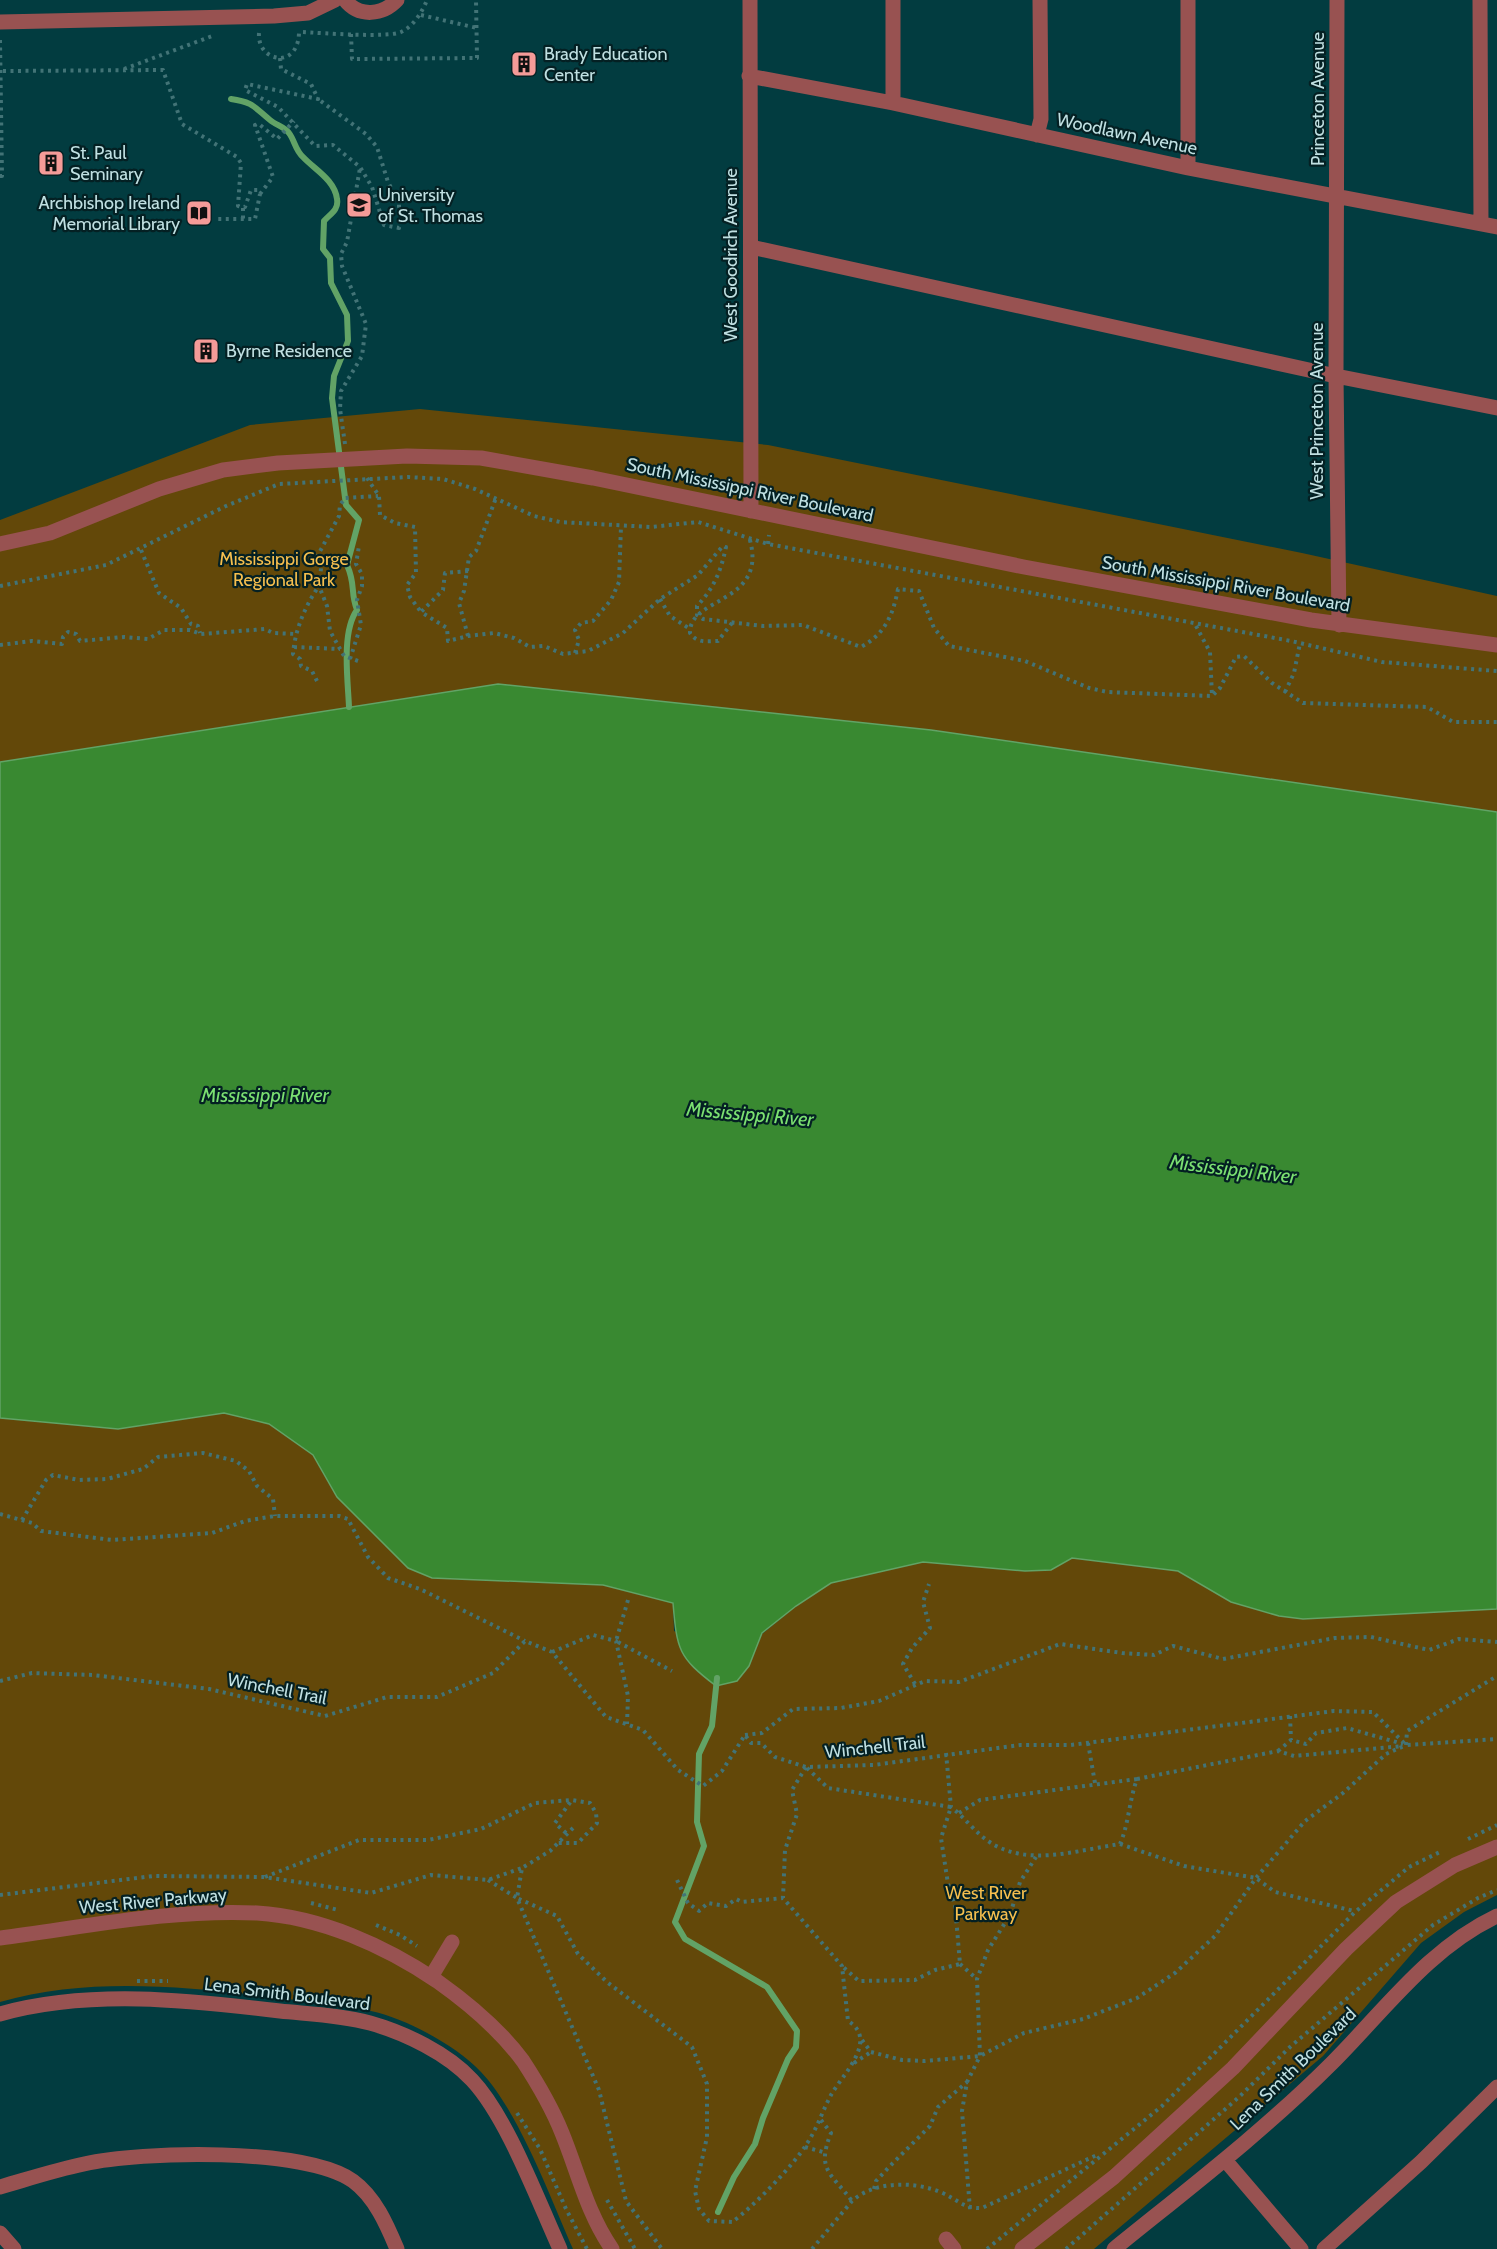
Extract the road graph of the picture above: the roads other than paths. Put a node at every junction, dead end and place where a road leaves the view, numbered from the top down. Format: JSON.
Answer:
{"nodes":[{"id":1,"x":335,"y":0,"type":"edge"},
{"id":2,"x":345,"y":0,"type":"edge"},
{"id":3,"x":397,"y":0,"type":"edge"},
{"id":4,"x":750,"y":0,"type":"edge"},
{"id":5,"x":892,"y":0,"type":"edge"},
{"id":6,"x":1040,"y":0,"type":"edge"},
{"id":7,"x":1188,"y":0,"type":"edge"},
{"id":8,"x":1337,"y":0,"type":"edge"},
{"id":9,"x":1480,"y":0,"type":"edge"},
{"id":10,"x":0,"y":22,"type":"edge"},
{"id":11,"x":749,"y":76,"type":"junction"},
{"id":12,"x":892,"y":103,"type":"junction"},
{"id":13,"x":1037,"y":135,"type":"junction"},
{"id":14,"x":1188,"y":168,"type":"junction"},
{"id":15,"x":1338,"y":197,"type":"junction"},
{"id":16,"x":1481,"y":223,"type":"junction"},
{"id":17,"x":1497,"y":227,"type":"edge"},
{"id":18,"x":751,"y":247,"type":"junction"},
{"id":19,"x":1336,"y":376,"type":"junction"},
{"id":20,"x":1497,"y":408,"type":"edge"},
{"id":21,"x":751,"y":511,"type":"junction"},
{"id":22,"x":0,"y":544,"type":"edge"},
{"id":23,"x":1339,"y":625,"type":"junction"},
{"id":24,"x":1497,"y":645,"type":"edge"},
{"id":25,"x":1497,"y":1847,"type":"edge"},
{"id":26,"x":1497,"y":1916,"type":"edge"},
{"id":27,"x":0,"y":1938,"type":"edge"},
{"id":28,"x":452,"y":1942,"type":"dead end"},
{"id":29,"x":430,"y":1977,"type":"junction"},
{"id":30,"x":0,"y":2014,"type":"edge"},
{"id":31,"x":1497,"y":2087,"type":"edge"},
{"id":32,"x":1225,"y":2160,"type":"junction"},
{"id":33,"x":0,"y":2187,"type":"edge"},
{"id":34,"x":0,"y":2233,"type":"edge"},
{"id":35,"x":14,"y":2249,"type":"edge"},
{"id":36,"x":397,"y":2249,"type":"edge"},
{"id":37,"x":560,"y":2249,"type":"edge"},
{"id":38,"x":612,"y":2249,"type":"edge"},
{"id":39,"x":1022,"y":2249,"type":"edge"},
{"id":40,"x":1114,"y":2249,"type":"edge"},
{"id":41,"x":1301,"y":2249,"type":"edge"},
{"id":42,"x":1324,"y":2249,"type":"edge"}],
"edges":[{"from":1,"to":10,"type":"street"},
{"from":2,"to":3,"type":"street"},
{"from":4,"to":11,"type":"street","name":"West Goodrich Avenue"},
{"from":5,"to":12,"type":"street"},
{"from":6,"to":13,"type":"street"},
{"from":7,"to":14,"type":"street"},
{"from":8,"to":15,"type":"street","name":"Princeton Avenue"},
{"from":9,"to":16,"type":"street"},
{"from":11,"to":12,"type":"street","name":"Woodlawn Avenue"},
{"from":11,"to":18,"type":"street","name":"West Goodrich Avenue"},
{"from":12,"to":13,"type":"street","name":"Woodlawn Avenue"},
{"from":13,"to":14,"type":"street","name":"Woodlawn Avenue"},
{"from":14,"to":15,"type":"street","name":"Woodlawn Avenue"},
{"from":15,"to":16,"type":"street","name":"Woodlawn Avenue"},
{"from":15,"to":19,"type":"street","name":"West Princeton Avenue"},
{"from":16,"to":17,"type":"street","name":"Woodlawn Avenue"},
{"from":18,"to":19,"type":"street"},
{"from":18,"to":21,"type":"street","name":"West Goodrich Avenue"},
{"from":19,"to":20,"type":"street"},
{"from":19,"to":23,"type":"street","name":"West Princeton Avenue"},
{"from":21,"to":22,"type":"street","name":"South Mississippi River Boulevard"},
{"from":21,"to":23,"type":"street","name":"South Mississippi River Boulevard"},
{"from":23,"to":24,"type":"street","name":"South Mississippi River Boulevard"},
{"from":25,"to":39,"type":"street"},
{"from":26,"to":32,"type":"street","name":"Lena Smith Boulevard"},
{"from":27,"to":29,"type":"street","name":"West River Parkway"},
{"from":28,"to":29,"type":"street"},
{"from":29,"to":38,"type":"street","name":"West River Parkway"},
{"from":30,"to":37,"type":"street","name":"Lena Smith Boulevard"},
{"from":31,"to":42,"type":"street"},
{"from":32,"to":40,"type":"street","name":"Lena Smith Boulevard"},
{"from":32,"to":41,"type":"street"},
{"from":33,"to":36,"type":"street"},
{"from":34,"to":35,"type":"street"}]}
